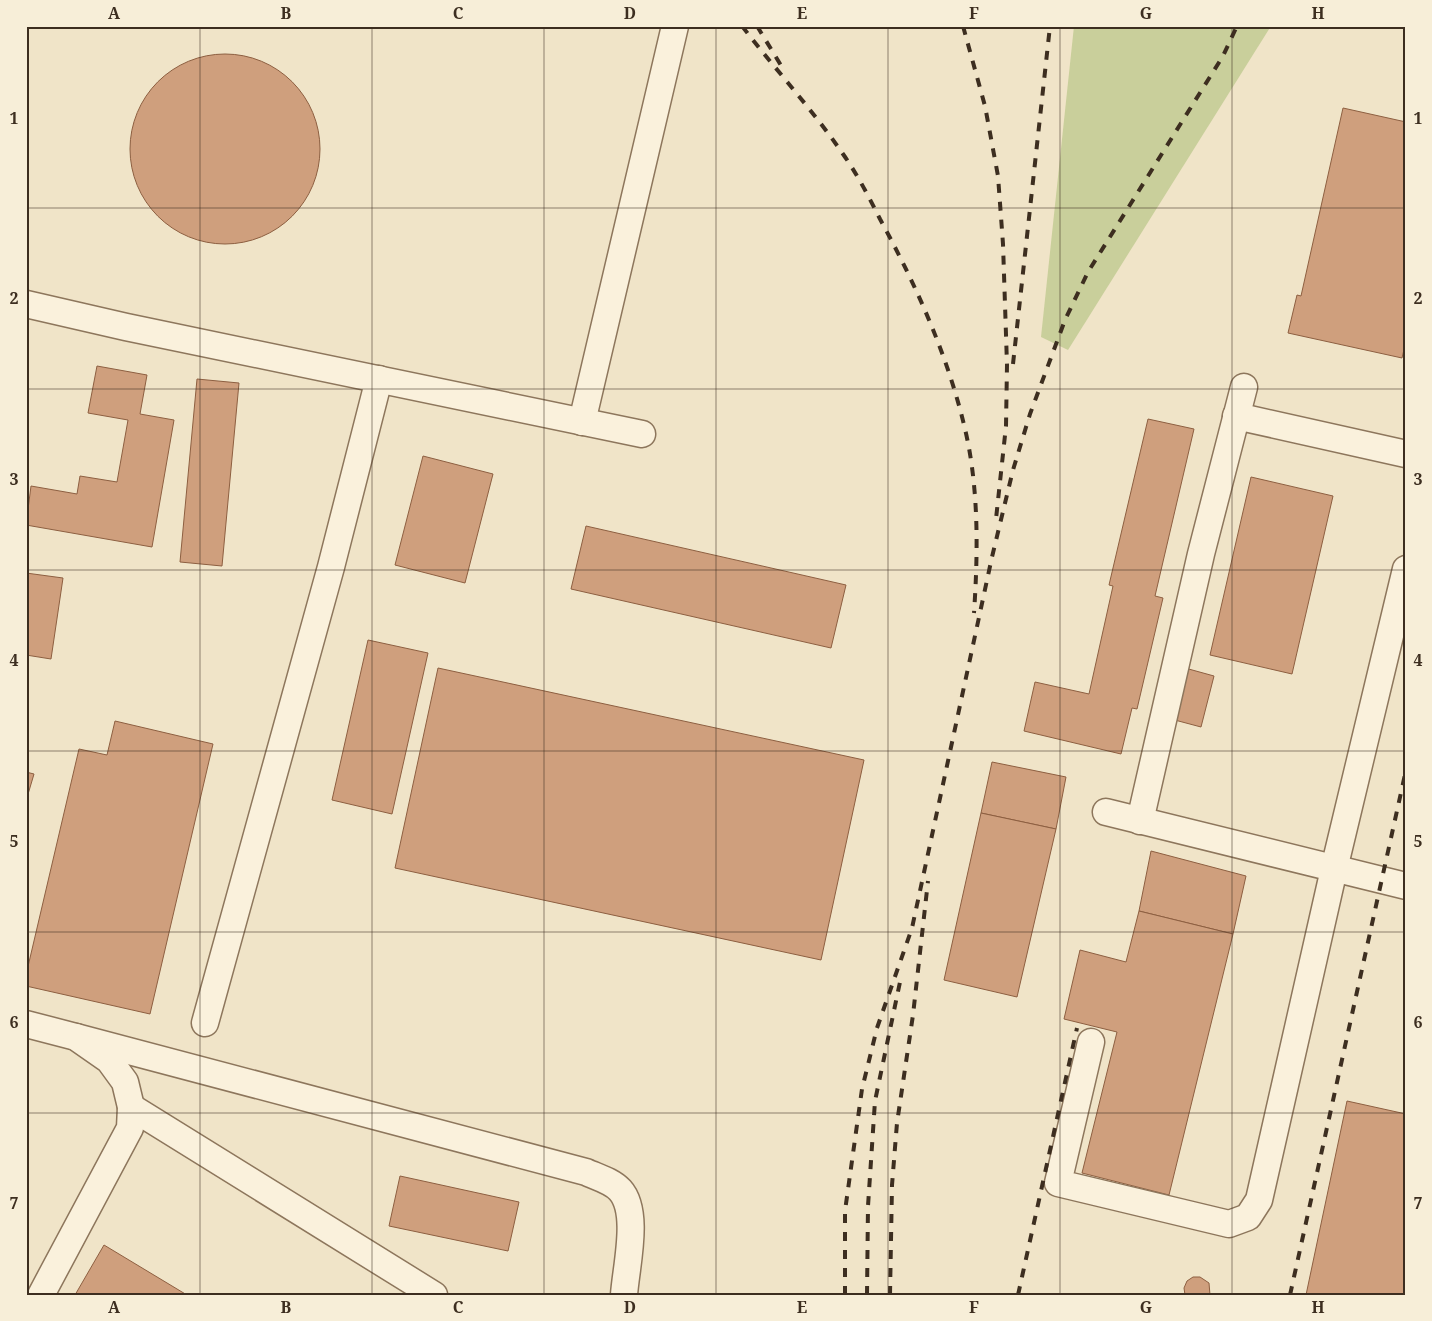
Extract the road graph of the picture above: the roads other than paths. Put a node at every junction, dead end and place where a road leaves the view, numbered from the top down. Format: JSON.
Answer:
{"nodes":[{"id":1,"x":675,"y":26,"type":"edge"},
{"id":2,"x":26,"y":304,"type":"edge"},
{"id":3,"x":379,"y":379,"type":"junction"},
{"id":4,"x":1244,"y":387,"type":"dead end"},
{"id":5,"x":1236,"y":416,"type":"junction"},
{"id":6,"x":582,"y":422,"type":"junction"},
{"id":7,"x":642,"y":434,"type":"dead end"},
{"id":8,"x":1406,"y":454,"type":"edge"},
{"id":9,"x":1406,"y":569,"type":"edge"},
{"id":10,"x":1106,"y":812,"type":"dead end"},
{"id":11,"x":1140,"y":821,"type":"junction"},
{"id":12,"x":1334,"y":869,"type":"junction"},
{"id":13,"x":1406,"y":886,"type":"edge"},
{"id":14,"x":205,"y":1023,"type":"dead end"},
{"id":15,"x":26,"y":1024,"type":"edge"},
{"id":16,"x":76,"y":1037,"type":"junction"},
{"id":17,"x":1091,"y":1042,"type":"dead end"},
{"id":18,"x":131,"y":1107,"type":"junction"},
{"id":19,"x":41,"y":1295,"type":"edge"},
{"id":20,"x":434,"y":1295,"type":"edge"},
{"id":21,"x":624,"y":1295,"type":"edge"}],
"edges":[{"from":1,"to":6,"type":"lane"},
{"from":2,"to":3,"type":"lane"},
{"from":3,"to":6,"type":"lane"},
{"from":3,"to":14,"type":"lane"},
{"from":4,"to":5,"type":"lane"},
{"from":5,"to":8,"type":"lane"},
{"from":5,"to":11,"type":"lane"},
{"from":6,"to":7,"type":"lane"},
{"from":9,"to":12,"type":"lane"},
{"from":10,"to":11,"type":"lane"},
{"from":11,"to":12,"type":"lane"},
{"from":12,"to":13,"type":"lane"},
{"from":12,"to":17,"type":"lane"},
{"from":15,"to":16,"type":"lane"},
{"from":16,"to":18,"type":"lane"},
{"from":16,"to":21,"type":"lane"},
{"from":18,"to":19,"type":"lane"},
{"from":18,"to":20,"type":"lane"}]}
